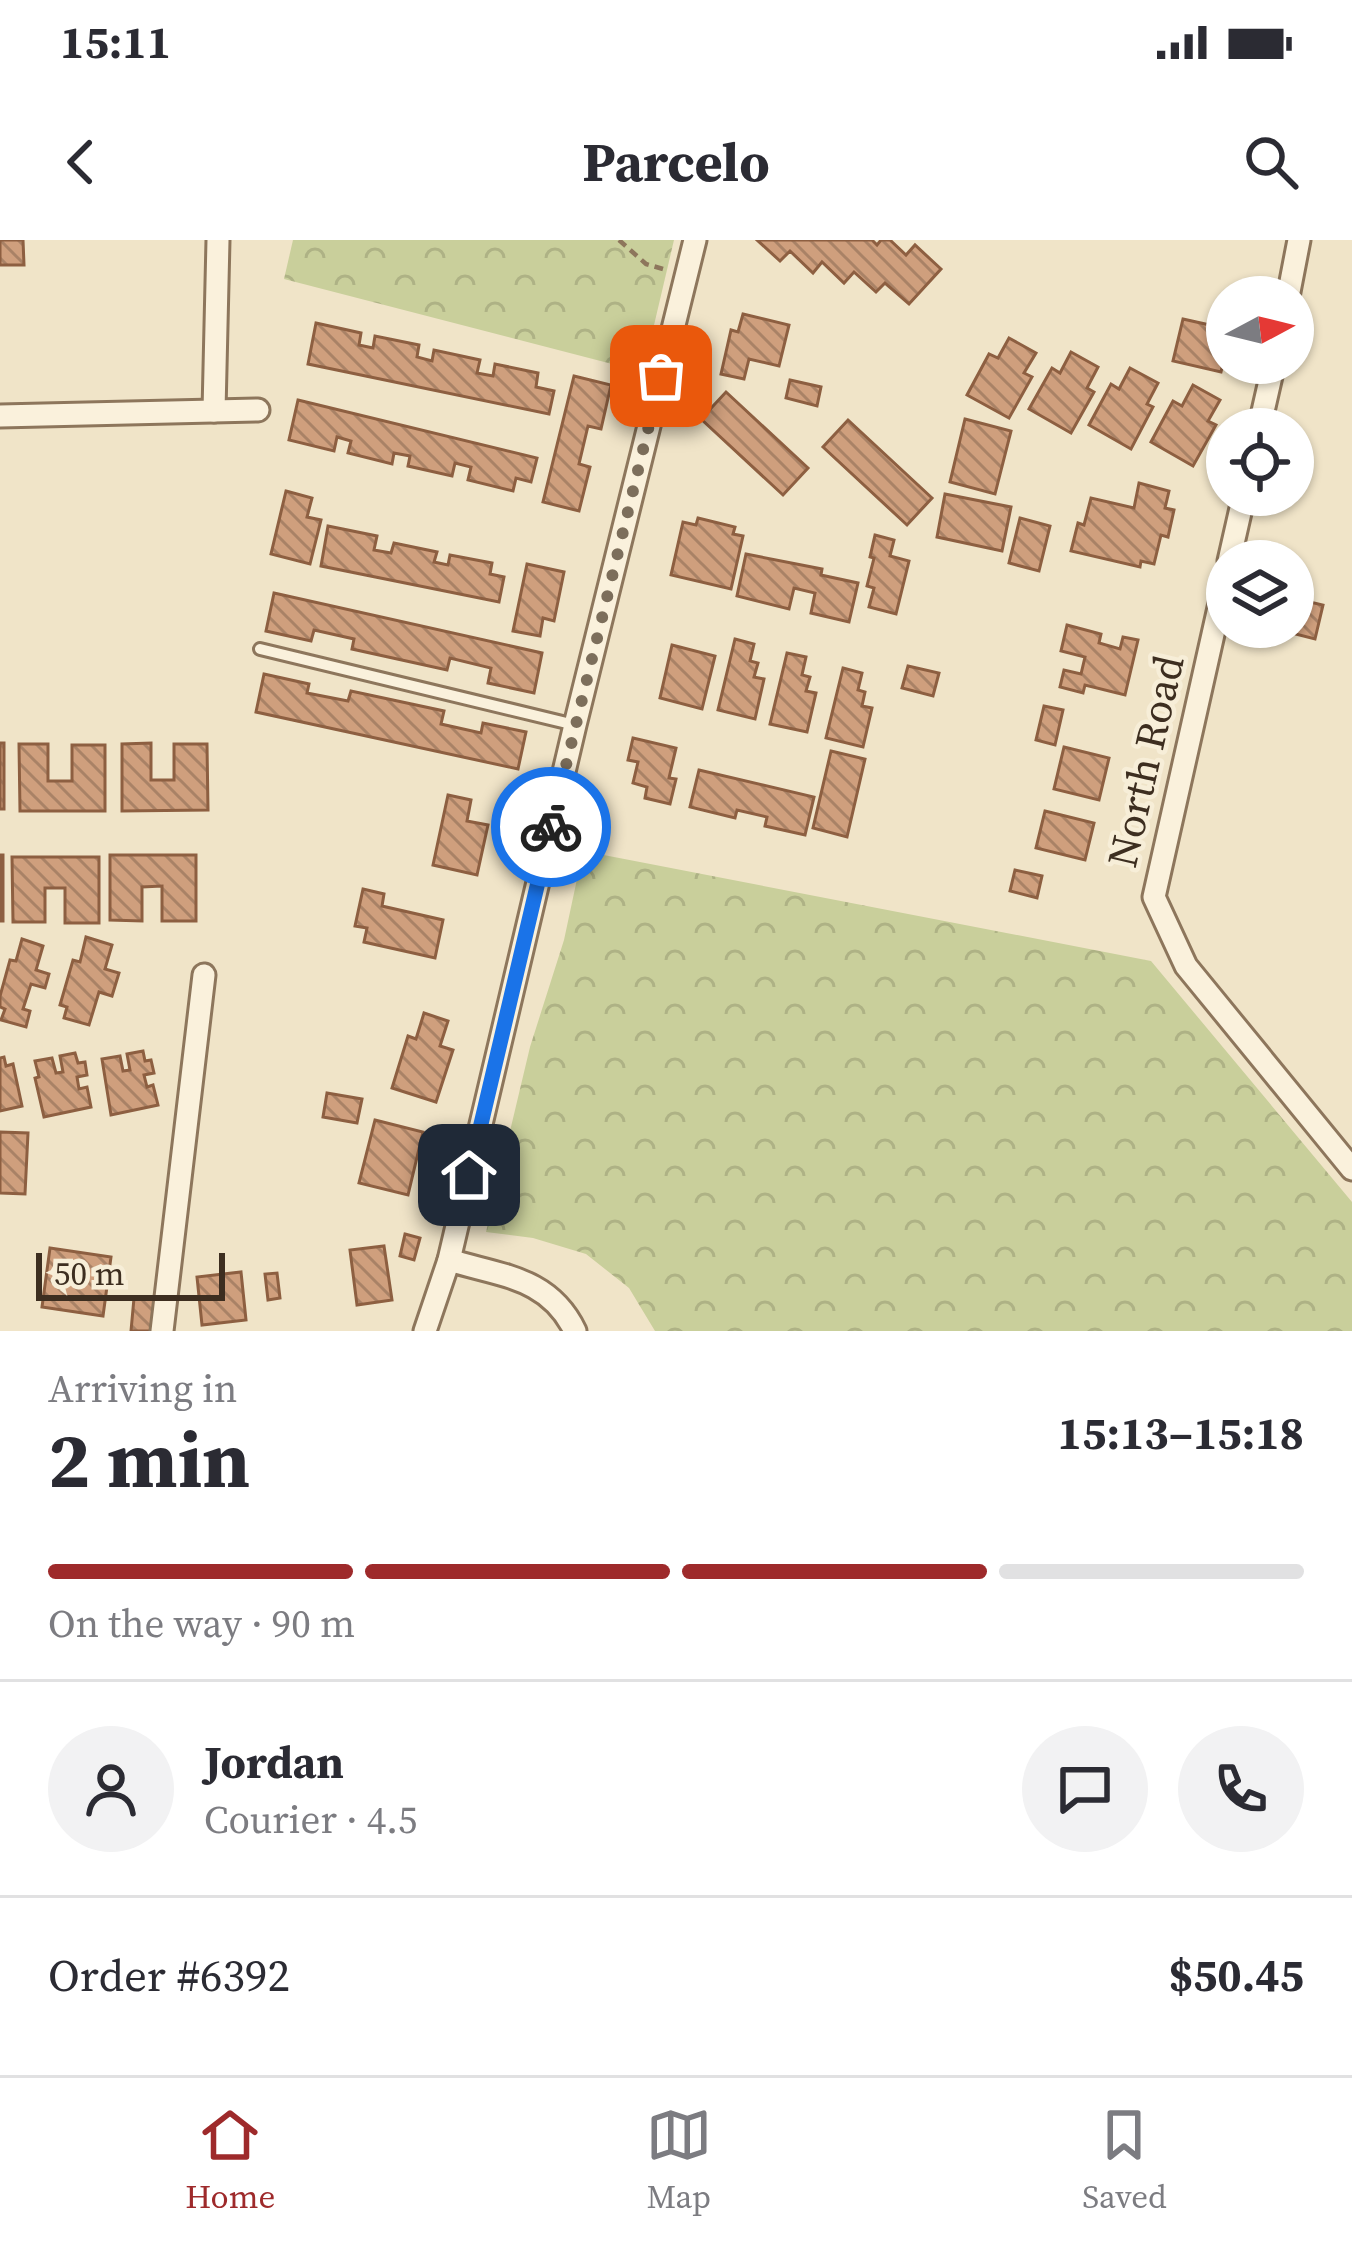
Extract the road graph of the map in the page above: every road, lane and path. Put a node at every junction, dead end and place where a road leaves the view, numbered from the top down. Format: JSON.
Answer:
{"nodes":[{"id":1,"x":218,"y":240,"type":"edge"},
{"id":2,"x":619,"y":240,"type":"edge"},
{"id":3,"x":695,"y":240,"type":"edge"},
{"id":4,"x":1299,"y":240,"type":"edge"},
{"id":5,"x":667,"y":271,"type":"dead end"},
{"id":6,"x":1292,"y":276,"type":"edge"},
{"id":7,"x":258,"y":410,"type":"dead end"},
{"id":8,"x":214,"y":411,"type":"junction"},
{"id":9,"x":0,"y":416,"type":"edge"},
{"id":10,"x":1210,"y":648,"type":"edge"},
{"id":11,"x":260,"y":650,"type":"dead end"},
{"id":12,"x":575,"y":725,"type":"junction"},
{"id":13,"x":204,"y":975,"type":"dead end"},
{"id":14,"x":1352,"y":1169,"type":"edge"},
{"id":15,"x":449,"y":1260,"type":"junction"},
{"id":16,"x":162,"y":1331,"type":"edge"},
{"id":17,"x":425,"y":1331,"type":"edge"},
{"id":18,"x":575,"y":1331,"type":"edge"}],
"edges":[{"from":1,"to":8,"type":"street"},
{"from":2,"to":5,"type":"path"},
{"from":3,"to":12,"type":"street"},
{"from":4,"to":6,"type":"street"},
{"from":7,"to":8,"type":"street"},
{"from":8,"to":9,"type":"street"},
{"from":10,"to":14,"type":"street","name":"North Road"},
{"from":11,"to":12,"type":"lane"},
{"from":12,"to":15,"type":"street"},
{"from":13,"to":16,"type":"street"},
{"from":15,"to":17,"type":"street"},
{"from":15,"to":18,"type":"street"}]}
